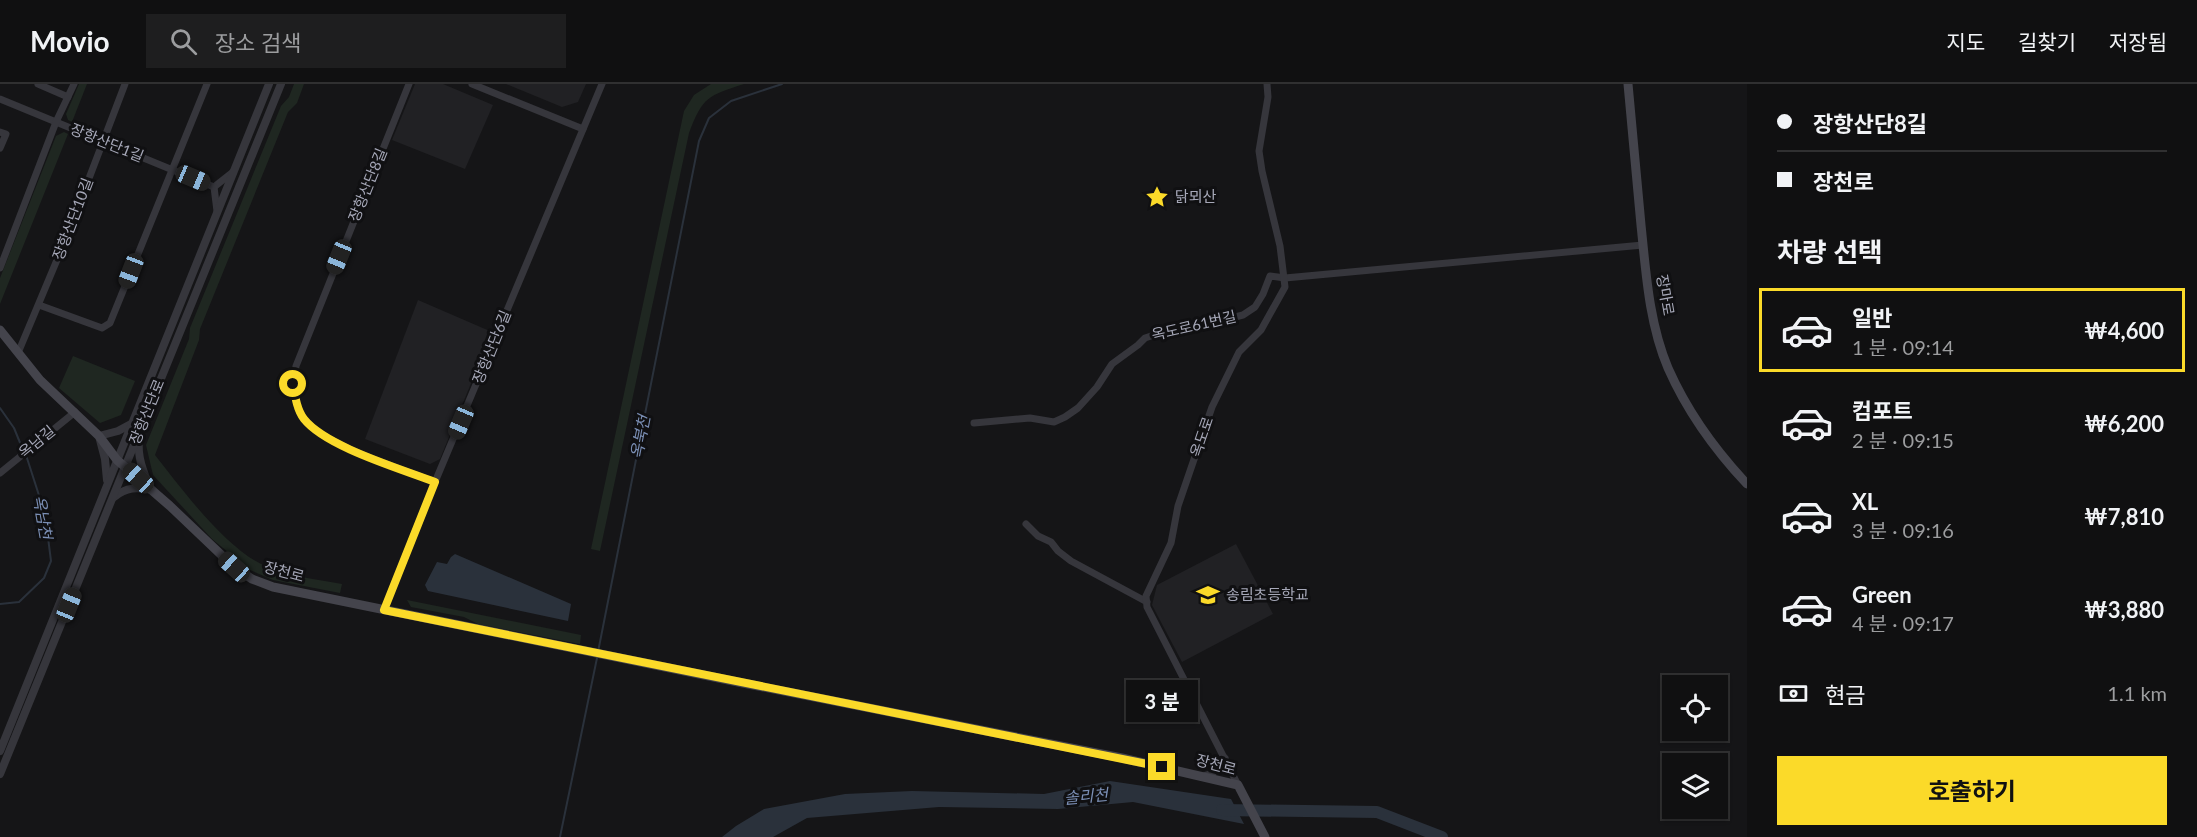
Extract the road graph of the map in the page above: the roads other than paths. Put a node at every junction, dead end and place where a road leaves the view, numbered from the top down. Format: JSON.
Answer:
{"nodes":[{"id":1,"x":38,"y":84,"type":"edge"},
{"id":2,"x":74,"y":84,"type":"edge"},
{"id":3,"x":125,"y":84,"type":"edge"},
{"id":4,"x":207,"y":84,"type":"edge"},
{"id":5,"x":269,"y":84,"type":"edge"},
{"id":6,"x":280,"y":84,"type":"edge"},
{"id":7,"x":409,"y":84,"type":"edge"},
{"id":8,"x":472,"y":84,"type":"edge"},
{"id":9,"x":602,"y":84,"type":"edge"},
{"id":10,"x":1267,"y":84,"type":"edge"},
{"id":11,"x":1628,"y":84,"type":"edge"},
{"id":12,"x":68,"y":97,"type":"junction"},
{"id":13,"x":0,"y":99,"type":"edge"},
{"id":14,"x":56,"y":123,"type":"junction"},
{"id":15,"x":583,"y":129,"type":"junction"},
{"id":16,"x":0,"y":132,"type":"edge"},
{"id":17,"x":103,"y":141,"type":"junction"},
{"id":18,"x":0,"y":148,"type":"edge"},
{"id":19,"x":172,"y":169,"type":"junction"},
{"id":20,"x":234,"y":171,"type":"junction"},
{"id":21,"x":214,"y":187,"type":"junction"},
{"id":22,"x":217,"y":212,"type":"junction"},
{"id":23,"x":1643,"y":245,"type":"junction"},
{"id":24,"x":0,"y":268,"type":"edge"},
{"id":25,"x":1285,"y":278,"type":"junction"},
{"id":26,"x":39,"y":304,"type":"junction"},
{"id":27,"x":0,"y":330,"type":"edge"},
{"id":28,"x":18,"y":353,"type":"junction"},
{"id":29,"x":75,"y":412,"type":"junction"},
{"id":30,"x":974,"y":423,"type":"dead end"},
{"id":31,"x":132,"y":424,"type":"junction"},
{"id":32,"x":140,"y":431,"type":"junction"},
{"id":33,"x":99,"y":436,"type":"junction"},
{"id":34,"x":121,"y":463,"type":"junction"},
{"id":35,"x":0,"y":473,"type":"edge"},
{"id":36,"x":435,"y":482,"type":"junction"},
{"id":37,"x":108,"y":483,"type":"junction"},
{"id":38,"x":1747,"y":484,"type":"edge"},
{"id":39,"x":152,"y":490,"type":"junction"},
{"id":40,"x":111,"y":500,"type":"junction"},
{"id":41,"x":1026,"y":524,"type":"dead end"},
{"id":42,"x":1147,"y":602,"type":"junction"},
{"id":43,"x":384,"y":610,"type":"junction"},
{"id":44,"x":0,"y":751,"type":"edge"},
{"id":45,"x":1225,"y":758,"type":"junction"},
{"id":46,"x":0,"y":774,"type":"edge"},
{"id":47,"x":1202,"y":777,"type":"junction"},
{"id":48,"x":1238,"y":785,"type":"junction"},
{"id":49,"x":1264,"y":837,"type":"edge"}],
"edges":[{"from":1,"to":12,"type":"street"},
{"from":2,"to":12,"type":"street"},
{"from":3,"to":17,"type":"street","name":"장항산단10길"},
{"from":4,"to":19,"type":"street"},
{"from":5,"to":20,"type":"street","name":"장항산단로"},
{"from":6,"to":32,"type":"street","name":"장항산단로"},
{"from":7,"to":36,"type":"street","name":"장항산단8길"},
{"from":8,"to":15,"type":"street"},
{"from":9,"to":15,"type":"street","name":"장항산단6길"},
{"from":10,"to":25,"type":"street"},
{"from":11,"to":23,"type":"main road","name":"장마로"},
{"from":12,"to":14,"type":"street"},
{"from":13,"to":14,"type":"street","name":"장항산단1길"},
{"from":14,"to":17,"type":"street","name":"장항산단1길"},
{"from":14,"to":24,"type":"street"},
{"from":15,"to":36,"type":"street","name":"장항산단6길"},
{"from":16,"to":18,"type":"street"},
{"from":17,"to":19,"type":"street","name":"장항산단1길"},
{"from":17,"to":26,"type":"street","name":"장항산단10길"},
{"from":19,"to":21,"type":"street","name":"장항산단1길"},
{"from":19,"to":26,"type":"street"},
{"from":20,"to":21,"type":"street"},
{"from":20,"to":22,"type":"street","name":"장항산단로"},
{"from":21,"to":22,"type":"street"},
{"from":22,"to":31,"type":"street","name":"장항산단로"},
{"from":23,"to":25,"type":"street"},
{"from":23,"to":38,"type":"main road","name":"장마로"},
{"from":25,"to":30,"type":"street","name":"옥도로61번길"},
{"from":25,"to":42,"type":"street","name":"옥도로"},
{"from":26,"to":28,"type":"street","name":"장항산단10길"},
{"from":27,"to":28,"type":"main road","name":"장천로"},
{"from":28,"to":29,"type":"main road","name":"장천로"},
{"from":29,"to":33,"type":"main road","name":"장천로"},
{"from":29,"to":35,"type":"street","name":"옥남길"},
{"from":31,"to":33,"type":"street"},
{"from":31,"to":34,"type":"street","name":"장항산단로"},
{"from":32,"to":34,"type":"street","name":"장항산단로"},
{"from":32,"to":39,"type":"street"},
{"from":33,"to":34,"type":"main road","name":"장천로"},
{"from":33,"to":37,"type":"street"},
{"from":34,"to":37,"type":"street","name":"장항산단로"},
{"from":34,"to":39,"type":"main road","name":"장천로"},
{"from":34,"to":40,"type":"street","name":"장항산단로"},
{"from":36,"to":43,"type":"street","name":"장항산단6길"},
{"from":37,"to":44,"type":"street","name":"장항산단로"},
{"from":39,"to":40,"type":"street"},
{"from":39,"to":43,"type":"main road","name":"장천로"},
{"from":40,"to":46,"type":"street","name":"장항산단로"},
{"from":41,"to":42,"type":"street"},
{"from":42,"to":45,"type":"street"},
{"from":43,"to":47,"type":"main road","name":"장천로"},
{"from":45,"to":47,"type":"street"},
{"from":45,"to":48,"type":"street"},
{"from":47,"to":48,"type":"main road","name":"장천로"},
{"from":48,"to":49,"type":"main road","name":"장천로"}]}
